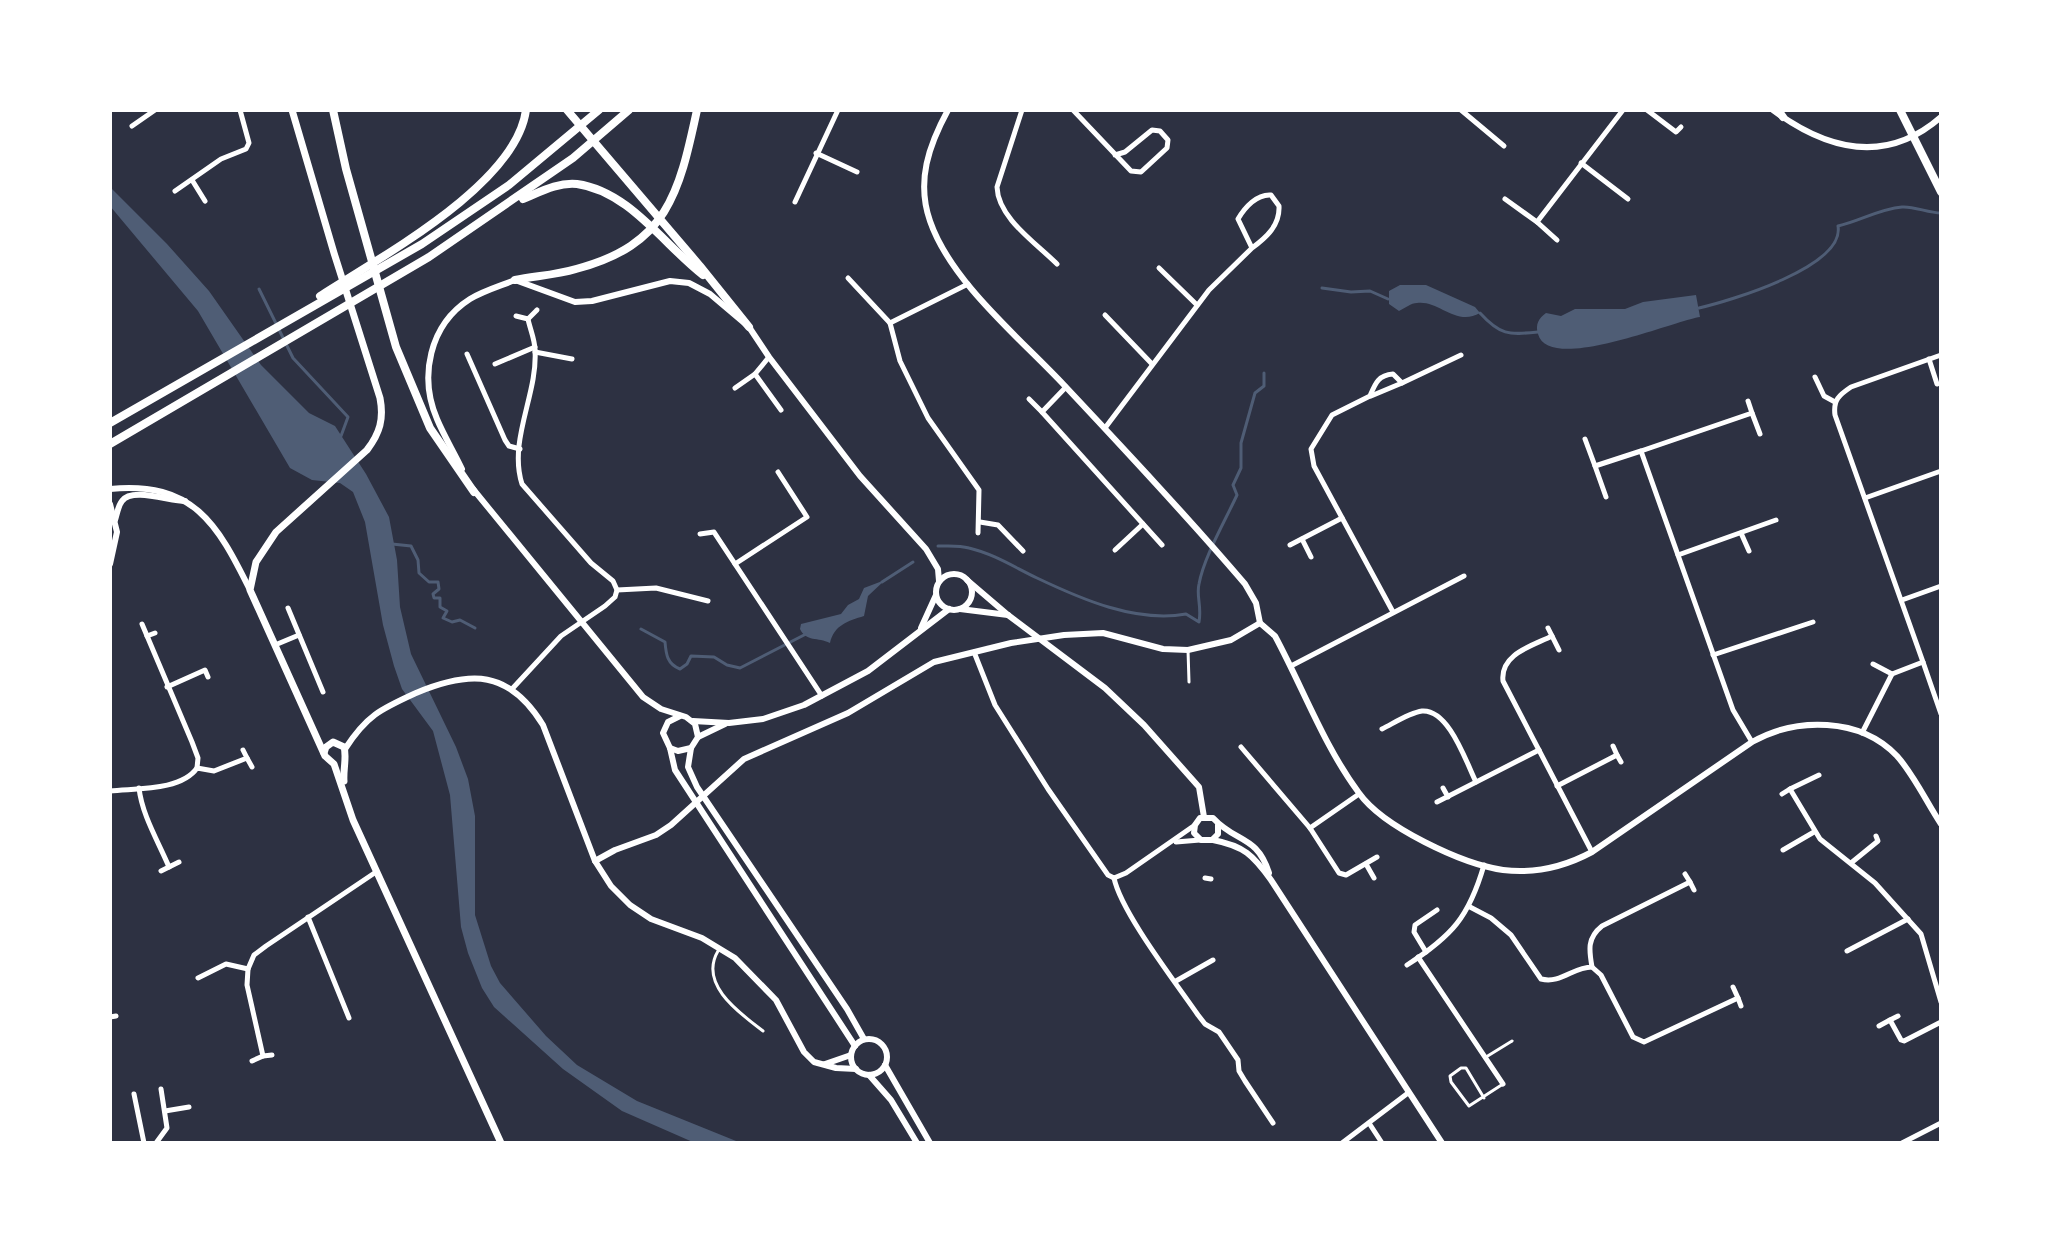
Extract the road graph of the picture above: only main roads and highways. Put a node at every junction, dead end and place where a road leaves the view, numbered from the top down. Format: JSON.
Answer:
{"nodes":[{"id":1,"x":292,"y":110,"type":"edge"},
{"id":2,"x":333,"y":110,"type":"edge"},
{"id":3,"x":526,"y":110,"type":"edge"},
{"id":4,"x":567,"y":110,"type":"edge"},
{"id":5,"x":629,"y":110,"type":"edge"},
{"id":6,"x":697,"y":110,"type":"edge"},
{"id":7,"x":1900,"y":110,"type":"edge"},
{"id":8,"x":597,"y":112,"type":"edge"},
{"id":9,"x":1940,"y":189,"type":"edge"},
{"id":10,"x":508,"y":205,"type":"junction"},
{"id":11,"x":708,"y":279,"type":"junction"},
{"id":12,"x":515,"y":280,"type":"road end"},
{"id":13,"x":749,"y":327,"type":"road end"},
{"id":14,"x":253,"y":341,"type":"junction"},
{"id":15,"x":112,"y":421,"type":"edge"},
{"id":16,"x":110,"y":444,"type":"edge"},
{"id":17,"x":474,"y":492,"type":"road end"},
{"id":18,"x":312,"y":728,"type":"junction"},
{"id":19,"x":338,"y":745,"type":"junction"},
{"id":20,"x":324,"y":753,"type":"junction"},
{"id":21,"x":343,"y":760,"type":"junction"},
{"id":22,"x":334,"y":764,"type":"junction"},
{"id":23,"x":345,"y":796,"type":"junction"},
{"id":24,"x":501,"y":1143,"type":"edge"}],
"edges":[{"from":1,"to":18,"type":"main road"},
{"from":2,"to":17,"type":"main road"},
{"from":3,"to":14,"type":"main road"},
{"from":4,"to":11,"type":"main road"},
{"from":5,"to":10,"type":"main road"},
{"from":6,"to":12,"type":"main road"},
{"from":7,"to":9,"type":"main road"},
{"from":8,"to":14,"type":"main road"},
{"from":10,"to":11,"type":"main road"},
{"from":10,"to":16,"type":"main road"},
{"from":11,"to":13,"type":"main road"},
{"from":14,"to":15,"type":"main road"},
{"from":18,"to":19,"type":"main road"},
{"from":18,"to":20,"type":"main road"},
{"from":19,"to":20,"type":"main road"},
{"from":19,"to":21,"type":"main road"},
{"from":20,"to":22,"type":"main road"},
{"from":21,"to":22,"type":"main road"},
{"from":21,"to":23,"type":"main road"},
{"from":22,"to":23,"type":"main road"},
{"from":23,"to":24,"type":"main road"}]}
